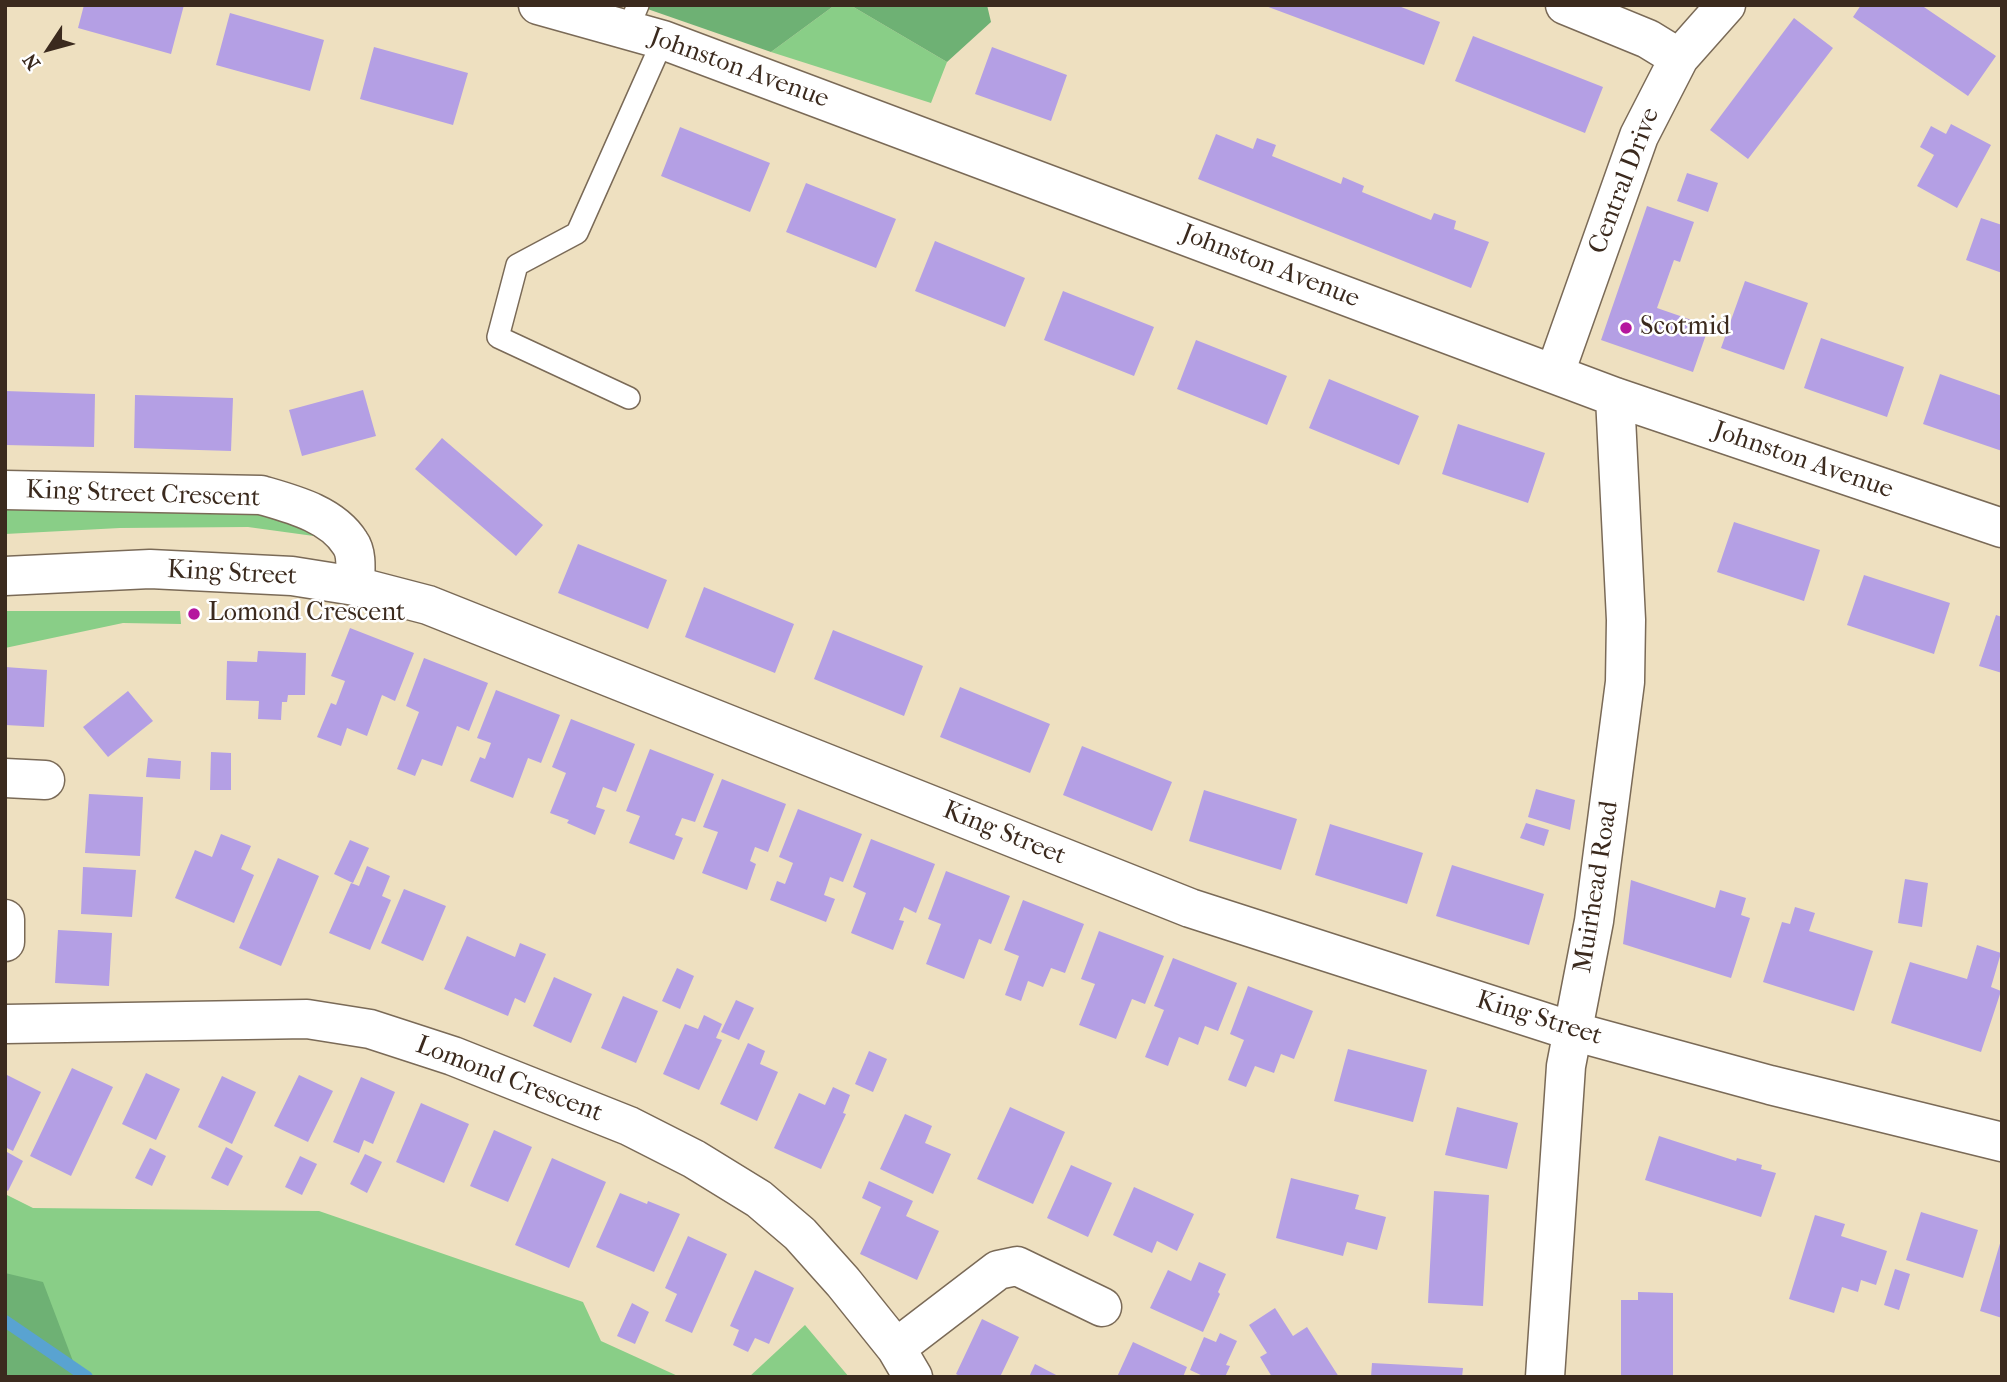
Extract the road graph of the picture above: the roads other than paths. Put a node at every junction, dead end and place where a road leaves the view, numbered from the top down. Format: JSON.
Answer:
{"nodes":[{"id":1,"x":538,"y":5,"type":"edge"},
{"id":2,"x":1565,"y":5,"type":"edge"},
{"id":3,"x":1726,"y":5,"type":"edge"},
{"id":4,"x":643,"y":25,"type":"edge"},
{"id":5,"x":1679,"y":58,"type":"junction"},
{"id":6,"x":1555,"y":373,"type":"junction"},
{"id":7,"x":1615,"y":397,"type":"junction"},
{"id":8,"x":629,"y":398,"type":"dead end"},
{"id":9,"x":5,"y":490,"type":"edge"},
{"id":10,"x":2002,"y":528,"type":"edge"},
{"id":11,"x":5,"y":576,"type":"edge"},
{"id":12,"x":355,"y":586,"type":"junction"},
{"id":13,"x":5,"y":778,"type":"edge"},
{"id":14,"x":45,"y":780,"type":"dead end"},
{"id":15,"x":5,"y":919,"type":"edge"},
{"id":16,"x":5,"y":942,"type":"edge"},
{"id":17,"x":5,"y":1024,"type":"edge"},
{"id":18,"x":1572,"y":1031,"type":"junction"},
{"id":19,"x":2002,"y":1142,"type":"edge"},
{"id":20,"x":1102,"y":1307,"type":"dead end"},
{"id":21,"x":905,"y":1362,"type":"edge"},
{"id":22,"x":1545,"y":1377,"type":"edge"}],
"edges":[{"from":1,"to":4,"type":"street","name":"Johnston Avenue"},
{"from":2,"to":5,"type":"street"},
{"from":3,"to":5,"type":"street","name":"Central Drive"},
{"from":4,"to":6,"type":"street","name":"Johnston Avenue"},
{"from":4,"to":8,"type":"lane"},
{"from":5,"to":6,"type":"street","name":"Central Drive"},
{"from":6,"to":7,"type":"street","name":"Johnston Avenue"},
{"from":7,"to":10,"type":"street","name":"Johnston Avenue"},
{"from":7,"to":18,"type":"street","name":"Muirhead Road"},
{"from":9,"to":12,"type":"street","name":"King Street Crescent"},
{"from":11,"to":12,"type":"street","name":"King Street"},
{"from":12,"to":18,"type":"street","name":"King Street"},
{"from":13,"to":14,"type":"street"},
{"from":15,"to":16,"type":"street"},
{"from":17,"to":21,"type":"street","name":"Lomond Crescent"},
{"from":18,"to":19,"type":"street","name":"King Street"},
{"from":18,"to":22,"type":"street","name":"Muirhead Road"},
{"from":20,"to":21,"type":"street"}]}
